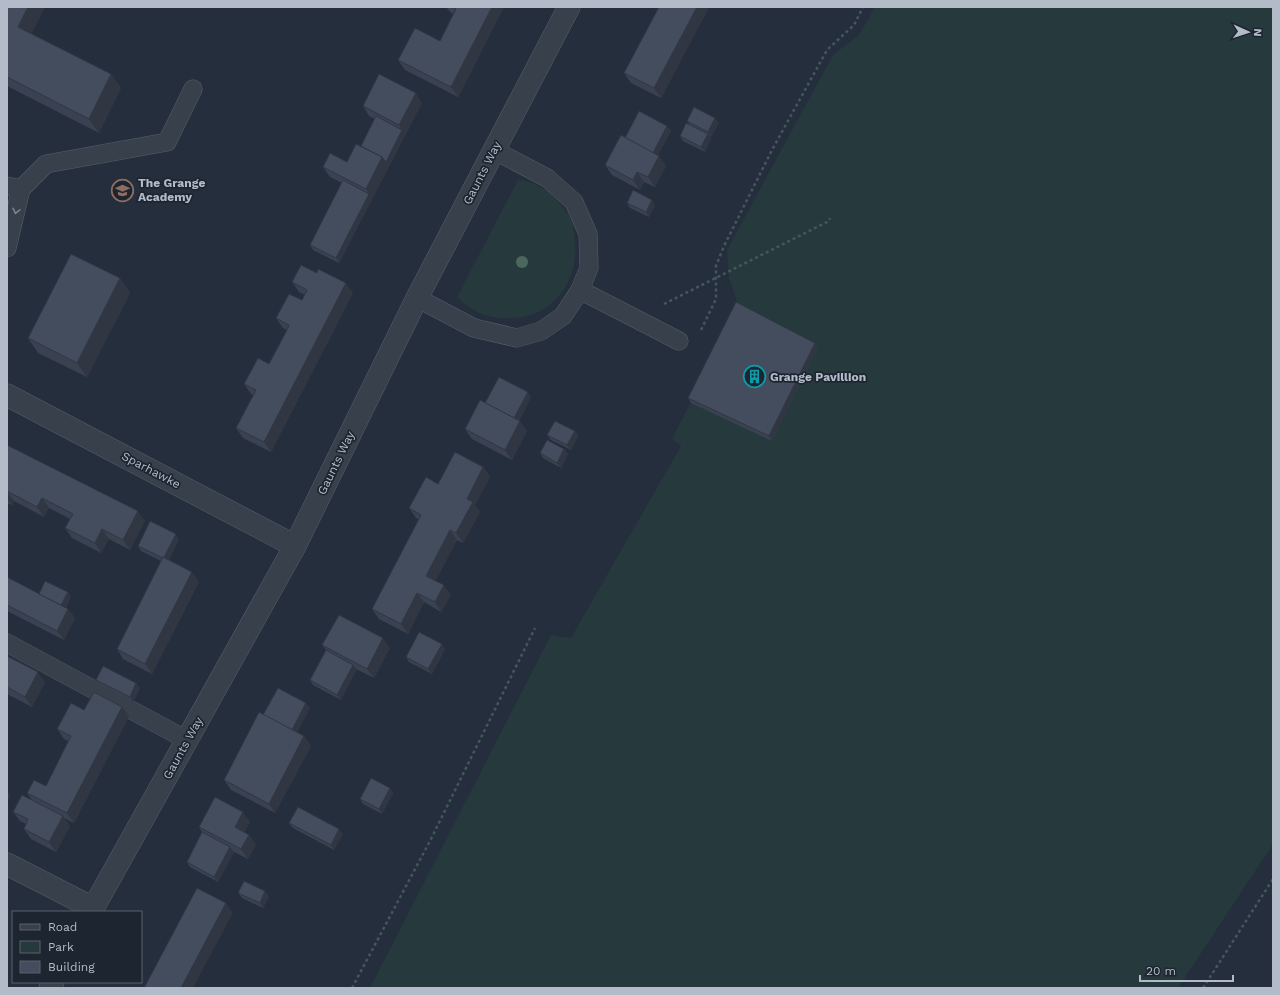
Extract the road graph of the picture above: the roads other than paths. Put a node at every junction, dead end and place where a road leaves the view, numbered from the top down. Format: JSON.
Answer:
{"nodes":[{"id":1,"x":569,"y":7,"type":"edge"},
{"id":2,"x":193,"y":89,"type":"dead end"},
{"id":3,"x":494,"y":150,"type":"junction"},
{"id":4,"x":14,"y":187,"type":"edge"},
{"id":5,"x":7,"y":248,"type":"edge"},
{"id":6,"x":580,"y":290,"type":"junction"},
{"id":7,"x":418,"y":298,"type":"junction"},
{"id":8,"x":679,"y":341,"type":"road end"},
{"id":9,"x":7,"y":395,"type":"edge"},
{"id":10,"x":295,"y":546,"type":"junction"},
{"id":11,"x":7,"y":643,"type":"edge"},
{"id":12,"x":187,"y":740,"type":"junction"},
{"id":13,"x":7,"y":864,"type":"edge"},
{"id":14,"x":92,"y":910,"type":"edge"}],
"edges":[{"from":1,"to":3,"type":"street","name":"Gaunts Way"},
{"from":2,"to":4,"type":"lane"},
{"from":3,"to":6,"type":"lane"},
{"from":3,"to":7,"type":"street","name":"Gaunts Way"},
{"from":4,"to":5,"type":"lane","one_way":true},
{"from":6,"to":7,"type":"lane"},
{"from":6,"to":8,"type":"lane"},
{"from":7,"to":10,"type":"street","name":"Gaunts Way"},
{"from":9,"to":10,"type":"street","name":"Sparhawke"},
{"from":10,"to":12,"type":"street","name":"Gaunts Way"},
{"from":11,"to":12,"type":"lane"},
{"from":12,"to":14,"type":"street","name":"Gaunts Way"},
{"from":13,"to":14,"type":"street"}]}
